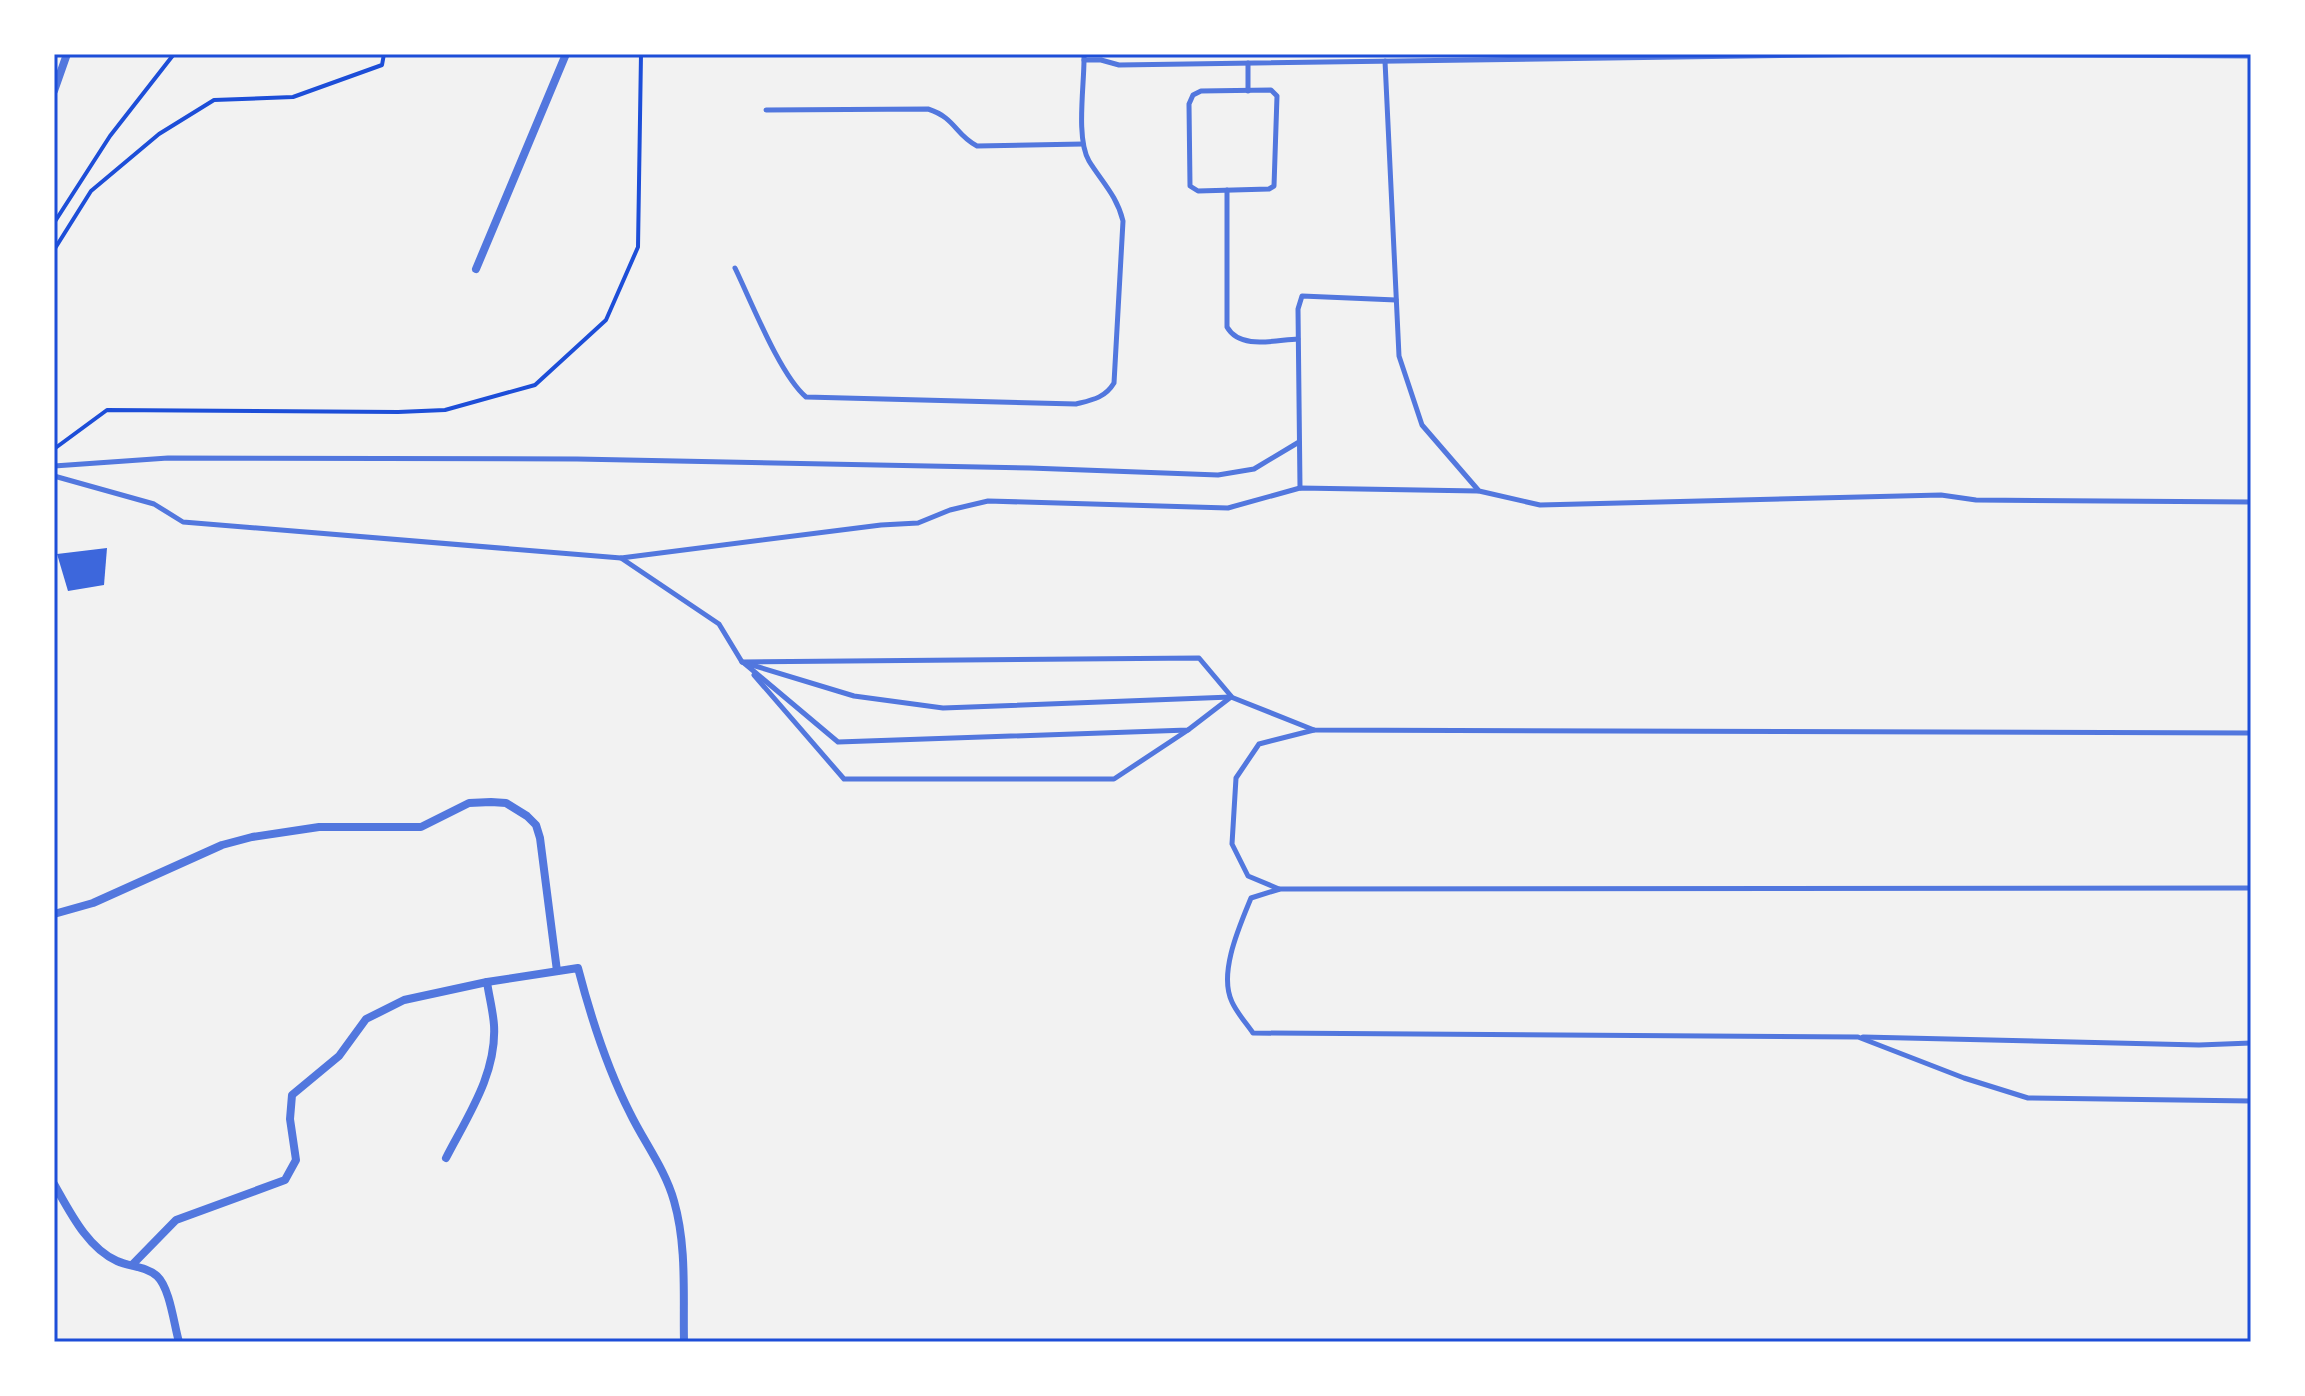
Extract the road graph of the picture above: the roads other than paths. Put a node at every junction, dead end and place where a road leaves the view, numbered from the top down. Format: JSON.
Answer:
{"nodes":[{"id":1,"x":67,"y":54,"type":"edge"},
{"id":2,"x":566,"y":54,"type":"edge"},
{"id":3,"x":1345,"y":54,"type":"edge"},
{"id":4,"x":2251,"y":56,"type":"edge"},
{"id":5,"x":1084,"y":57,"type":"edge"},
{"id":6,"x":1385,"y":61,"type":"junction"},
{"id":7,"x":1345,"y":62,"type":"junction"},
{"id":8,"x":1248,"y":63,"type":"junction"},
{"id":9,"x":54,"y":91,"type":"edge"},
{"id":10,"x":1248,"y":91,"type":"junction"},
{"id":11,"x":766,"y":110,"type":"dead end"},
{"id":12,"x":1083,"y":144,"type":"junction"},
{"id":13,"x":1227,"y":190,"type":"junction"},
{"id":14,"x":735,"y":268,"type":"dead end"},
{"id":15,"x":476,"y":269,"type":"dead end"},
{"id":16,"x":1396,"y":300,"type":"junction"},
{"id":17,"x":1298,"y":339,"type":"junction"},
{"id":18,"x":1299,"y":442,"type":"junction"},
{"id":19,"x":54,"y":466,"type":"edge"},
{"id":20,"x":54,"y":476,"type":"edge"},
{"id":21,"x":1300,"y":488,"type":"junction"},
{"id":22,"x":1479,"y":491,"type":"junction"},
{"id":23,"x":2251,"y":502,"type":"edge"},
{"id":24,"x":621,"y":558,"type":"junction"},
{"id":25,"x":742,"y":662,"type":"junction"},
{"id":26,"x":1231,"y":697,"type":"junction"},
{"id":27,"x":1188,"y":730,"type":"junction"},
{"id":28,"x":1314,"y":730,"type":"junction"},
{"id":29,"x":2251,"y":733,"type":"edge"},
{"id":30,"x":2251,"y":888,"type":"edge"},
{"id":31,"x":1280,"y":889,"type":"junction"},
{"id":32,"x":54,"y":914,"type":"edge"},
{"id":33,"x":557,"y":971,"type":"junction"},
{"id":34,"x":487,"y":982,"type":"junction"},
{"id":35,"x":1858,"y":1037,"type":"junction"},
{"id":36,"x":2251,"y":1043,"type":"edge"},
{"id":37,"x":2251,"y":1101,"type":"edge"},
{"id":38,"x":446,"y":1158,"type":"dead end"},
{"id":39,"x":54,"y":1184,"type":"edge"},
{"id":40,"x":132,"y":1265,"type":"junction"},
{"id":41,"x":179,"y":1342,"type":"edge"},
{"id":42,"x":684,"y":1342,"type":"edge"}],
"edges":[{"from":1,"to":9,"type":"street"},
{"from":2,"to":15,"type":"street"},
{"from":3,"to":7,"type":"lane"},
{"from":4,"to":6,"type":"lane"},
{"from":5,"to":8,"type":"lane"},
{"from":5,"to":12,"type":"lane"},
{"from":6,"to":7,"type":"lane"},
{"from":6,"to":16,"type":"lane"},
{"from":7,"to":8,"type":"lane"},
{"from":8,"to":10,"type":"lane"},
{"from":10,"to":13,"type":"lane"},
{"from":10,"to":13,"type":"lane"},
{"from":11,"to":12,"type":"lane"},
{"from":12,"to":14,"type":"lane"},
{"from":13,"to":17,"type":"lane"},
{"from":16,"to":17,"type":"lane"},
{"from":16,"to":22,"type":"lane"},
{"from":17,"to":18,"type":"lane"},
{"from":18,"to":19,"type":"lane"},
{"from":18,"to":21,"type":"lane"},
{"from":20,"to":24,"type":"lane"},
{"from":21,"to":22,"type":"lane"},
{"from":21,"to":24,"type":"lane"},
{"from":22,"to":23,"type":"lane"},
{"from":24,"to":25,"type":"lane"},
{"from":25,"to":26,"type":"lane"},
{"from":25,"to":26,"type":"lane"},
{"from":25,"to":27,"type":"lane"},
{"from":25,"to":27,"type":"lane"},
{"from":26,"to":27,"type":"lane"},
{"from":26,"to":28,"type":"lane"},
{"from":28,"to":29,"type":"lane"},
{"from":28,"to":31,"type":"lane"},
{"from":30,"to":31,"type":"lane"},
{"from":31,"to":35,"type":"lane"},
{"from":32,"to":33,"type":"street"},
{"from":33,"to":34,"type":"street"},
{"from":33,"to":42,"type":"street"},
{"from":34,"to":38,"type":"street"},
{"from":34,"to":40,"type":"street"},
{"from":35,"to":36,"type":"lane"},
{"from":35,"to":37,"type":"lane"},
{"from":39,"to":40,"type":"street"},
{"from":40,"to":41,"type":"street"}]}
